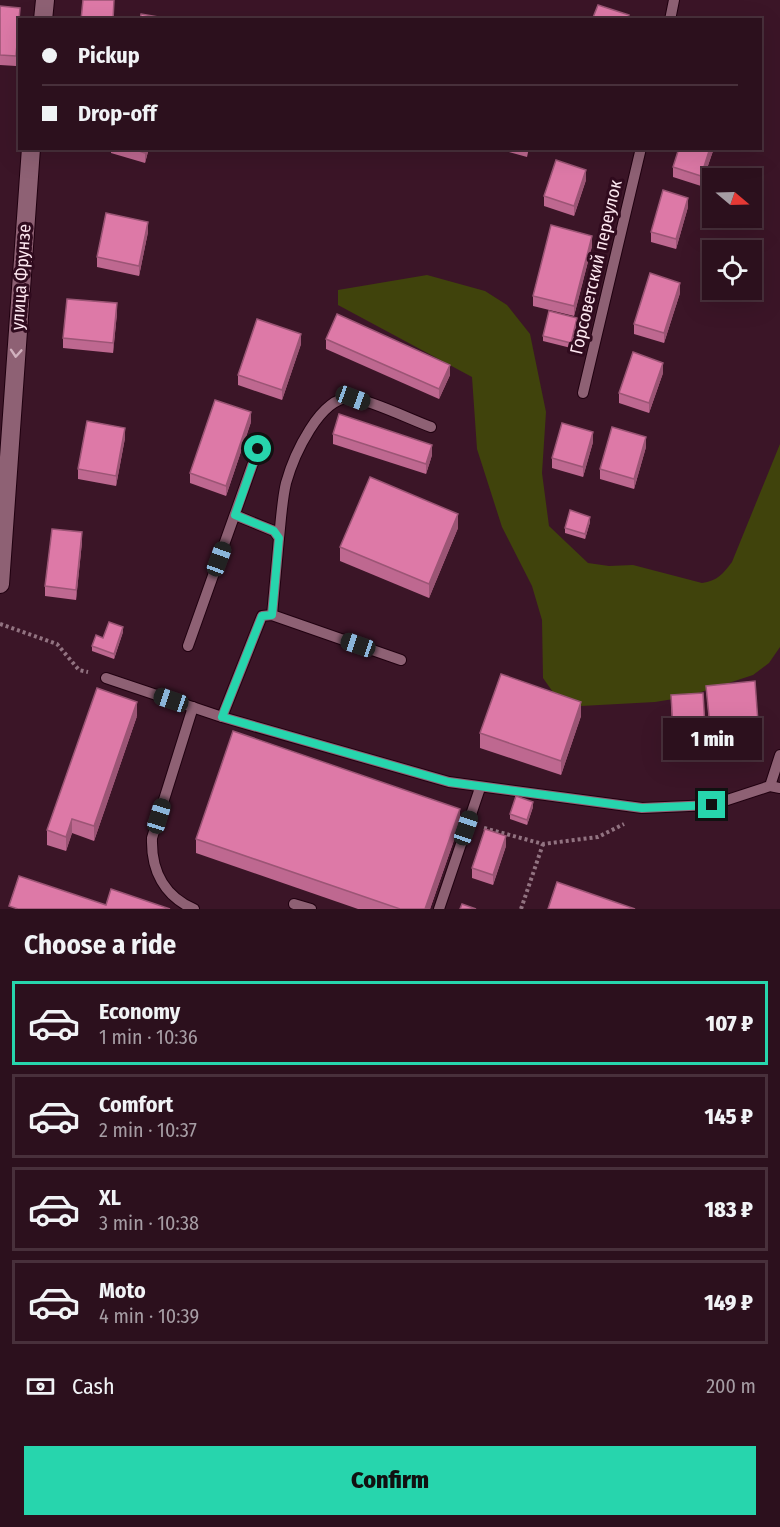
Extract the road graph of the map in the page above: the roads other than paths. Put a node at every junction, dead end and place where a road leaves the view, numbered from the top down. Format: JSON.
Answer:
{"nodes":[{"id":1,"x":45,"y":0,"type":"edge"},
{"id":2,"x":674,"y":0,"type":"edge"},
{"id":3,"x":43,"y":18,"type":"edge"},
{"id":4,"x":670,"y":18,"type":"edge"},
{"id":5,"x":31,"y":150,"type":"edge"},
{"id":6,"x":641,"y":150,"type":"edge"},
{"id":7,"x":583,"y":393,"type":"dead end"},
{"id":8,"x":431,"y":427,"type":"dead end"},
{"id":9,"x":258,"y":449,"type":"dead end"},
{"id":10,"x":235,"y":515,"type":"junction"},
{"id":11,"x":279,"y":538,"type":"junction"},
{"id":12,"x":0,"y":584,"type":"edge"},
{"id":13,"x":272,"y":615,"type":"junction"},
{"id":14,"x":188,"y":646,"type":"dead end"},
{"id":15,"x":401,"y":660,"type":"dead end"},
{"id":16,"x":106,"y":678,"type":"road end"},
{"id":17,"x":193,"y":707,"type":"junction"},
{"id":18,"x":222,"y":717,"type":"junction"},
{"id":19,"x":780,"y":756,"type":"edge"},
{"id":20,"x":775,"y":787,"type":"edge"},
{"id":21,"x":480,"y":788,"type":"junction"},
{"id":22,"x":294,"y":904,"type":"dead end"},
{"id":23,"x":194,"y":909,"type":"edge"},
{"id":24,"x":311,"y":909,"type":"edge"},
{"id":25,"x":439,"y":909,"type":"edge"}],
"edges":[{"from":1,"to":3,"type":"main road"},
{"from":2,"to":4,"type":"lane"},
{"from":5,"to":12,"type":"main road","name":"улица Фрунзе","one_way":true},
{"from":6,"to":7,"type":"lane","name":"Горсоветский переулок"},
{"from":8,"to":11,"type":"lane"},
{"from":9,"to":10,"type":"lane"},
{"from":10,"to":11,"type":"lane"},
{"from":10,"to":14,"type":"lane"},
{"from":11,"to":13,"type":"lane"},
{"from":13,"to":15,"type":"lane"},
{"from":13,"to":18,"type":"lane"},
{"from":16,"to":17,"type":"lane"},
{"from":17,"to":18,"type":"lane"},
{"from":17,"to":23,"type":"lane"},
{"from":18,"to":21,"type":"lane"},
{"from":19,"to":20,"type":"lane"},
{"from":20,"to":21,"type":"lane"},
{"from":21,"to":25,"type":"lane"},
{"from":22,"to":24,"type":"lane"}]}
